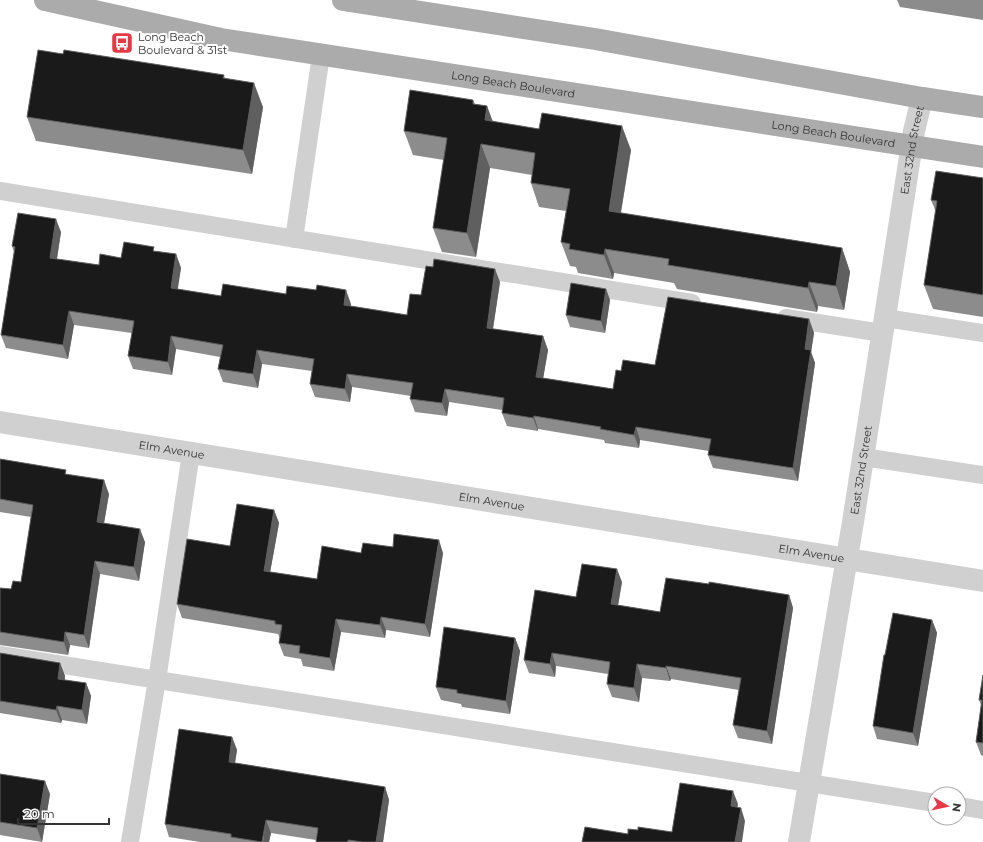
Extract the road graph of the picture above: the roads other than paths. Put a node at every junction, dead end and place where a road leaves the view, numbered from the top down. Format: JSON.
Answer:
{"nodes":[{"id":1,"x":45,"y":0,"type":"edge"},
{"id":2,"x":343,"y":0,"type":"edge"},
{"id":3,"x":321,"y":55,"type":"junction"},
{"id":4,"x":922,"y":98,"type":"junction"},
{"id":5,"x":983,"y":107,"type":"edge"},
{"id":6,"x":912,"y":146,"type":"junction"},
{"id":7,"x":983,"y":158,"type":"edge"},
{"id":8,"x":0,"y":192,"type":"edge"},
{"id":9,"x":294,"y":239,"type":"junction"},
{"id":10,"x":711,"y":306,"type":"edge"},
{"id":11,"x":767,"y":315,"type":"edge"},
{"id":12,"x":883,"y":326,"type":"junction"},
{"id":13,"x":983,"y":333,"type":"edge"},
{"id":14,"x":0,"y":422,"type":"edge"},
{"id":15,"x":191,"y":453,"type":"junction"},
{"id":16,"x":863,"y":457,"type":"junction"},
{"id":17,"x":983,"y":476,"type":"edge"},
{"id":18,"x":846,"y":559,"type":"junction"},
{"id":19,"x":983,"y":580,"type":"edge"},
{"id":20,"x":0,"y":655,"type":"edge"},
{"id":21,"x":157,"y":680,"type":"junction"},
{"id":22,"x":808,"y":783,"type":"junction"},
{"id":23,"x":927,"y":801,"type":"edge"},
{"id":24,"x":967,"y":807,"type":"edge"},
{"id":25,"x":983,"y":810,"type":"edge"},
{"id":26,"x":130,"y":842,"type":"edge"},
{"id":27,"x":799,"y":842,"type":"edge"}],
"edges":[{"from":1,"to":3,"type":"main road","name":"Long Beach Boulevard"},
{"from":2,"to":4,"type":"main road"},
{"from":3,"to":6,"type":"main road","name":"Long Beach Boulevard"},
{"from":3,"to":9,"type":"lane"},
{"from":4,"to":5,"type":"main road"},
{"from":4,"to":6,"type":"street","name":"East 32nd Street"},
{"from":6,"to":7,"type":"main road","name":"Long Beach Boulevard"},
{"from":6,"to":12,"type":"street","name":"East 32nd Street"},
{"from":8,"to":9,"type":"lane"},
{"from":9,"to":10,"type":"lane"},
{"from":11,"to":12,"type":"lane"},
{"from":12,"to":13,"type":"lane"},
{"from":12,"to":16,"type":"street","name":"East 32nd Street"},
{"from":14,"to":15,"type":"street","name":"Elm Avenue"},
{"from":15,"to":18,"type":"street","name":"Elm Avenue"},
{"from":15,"to":21,"type":"lane"},
{"from":16,"to":17,"type":"lane"},
{"from":16,"to":18,"type":"street","name":"East 32nd Street"},
{"from":18,"to":19,"type":"street","name":"Elm Avenue"},
{"from":18,"to":22,"type":"street","name":"East 32nd Street"},
{"from":20,"to":21,"type":"lane"},
{"from":21,"to":22,"type":"lane"},
{"from":21,"to":26,"type":"lane"},
{"from":22,"to":23,"type":"lane"},
{"from":22,"to":27,"type":"street","name":"East 32nd Street"},
{"from":24,"to":25,"type":"lane"}]}
